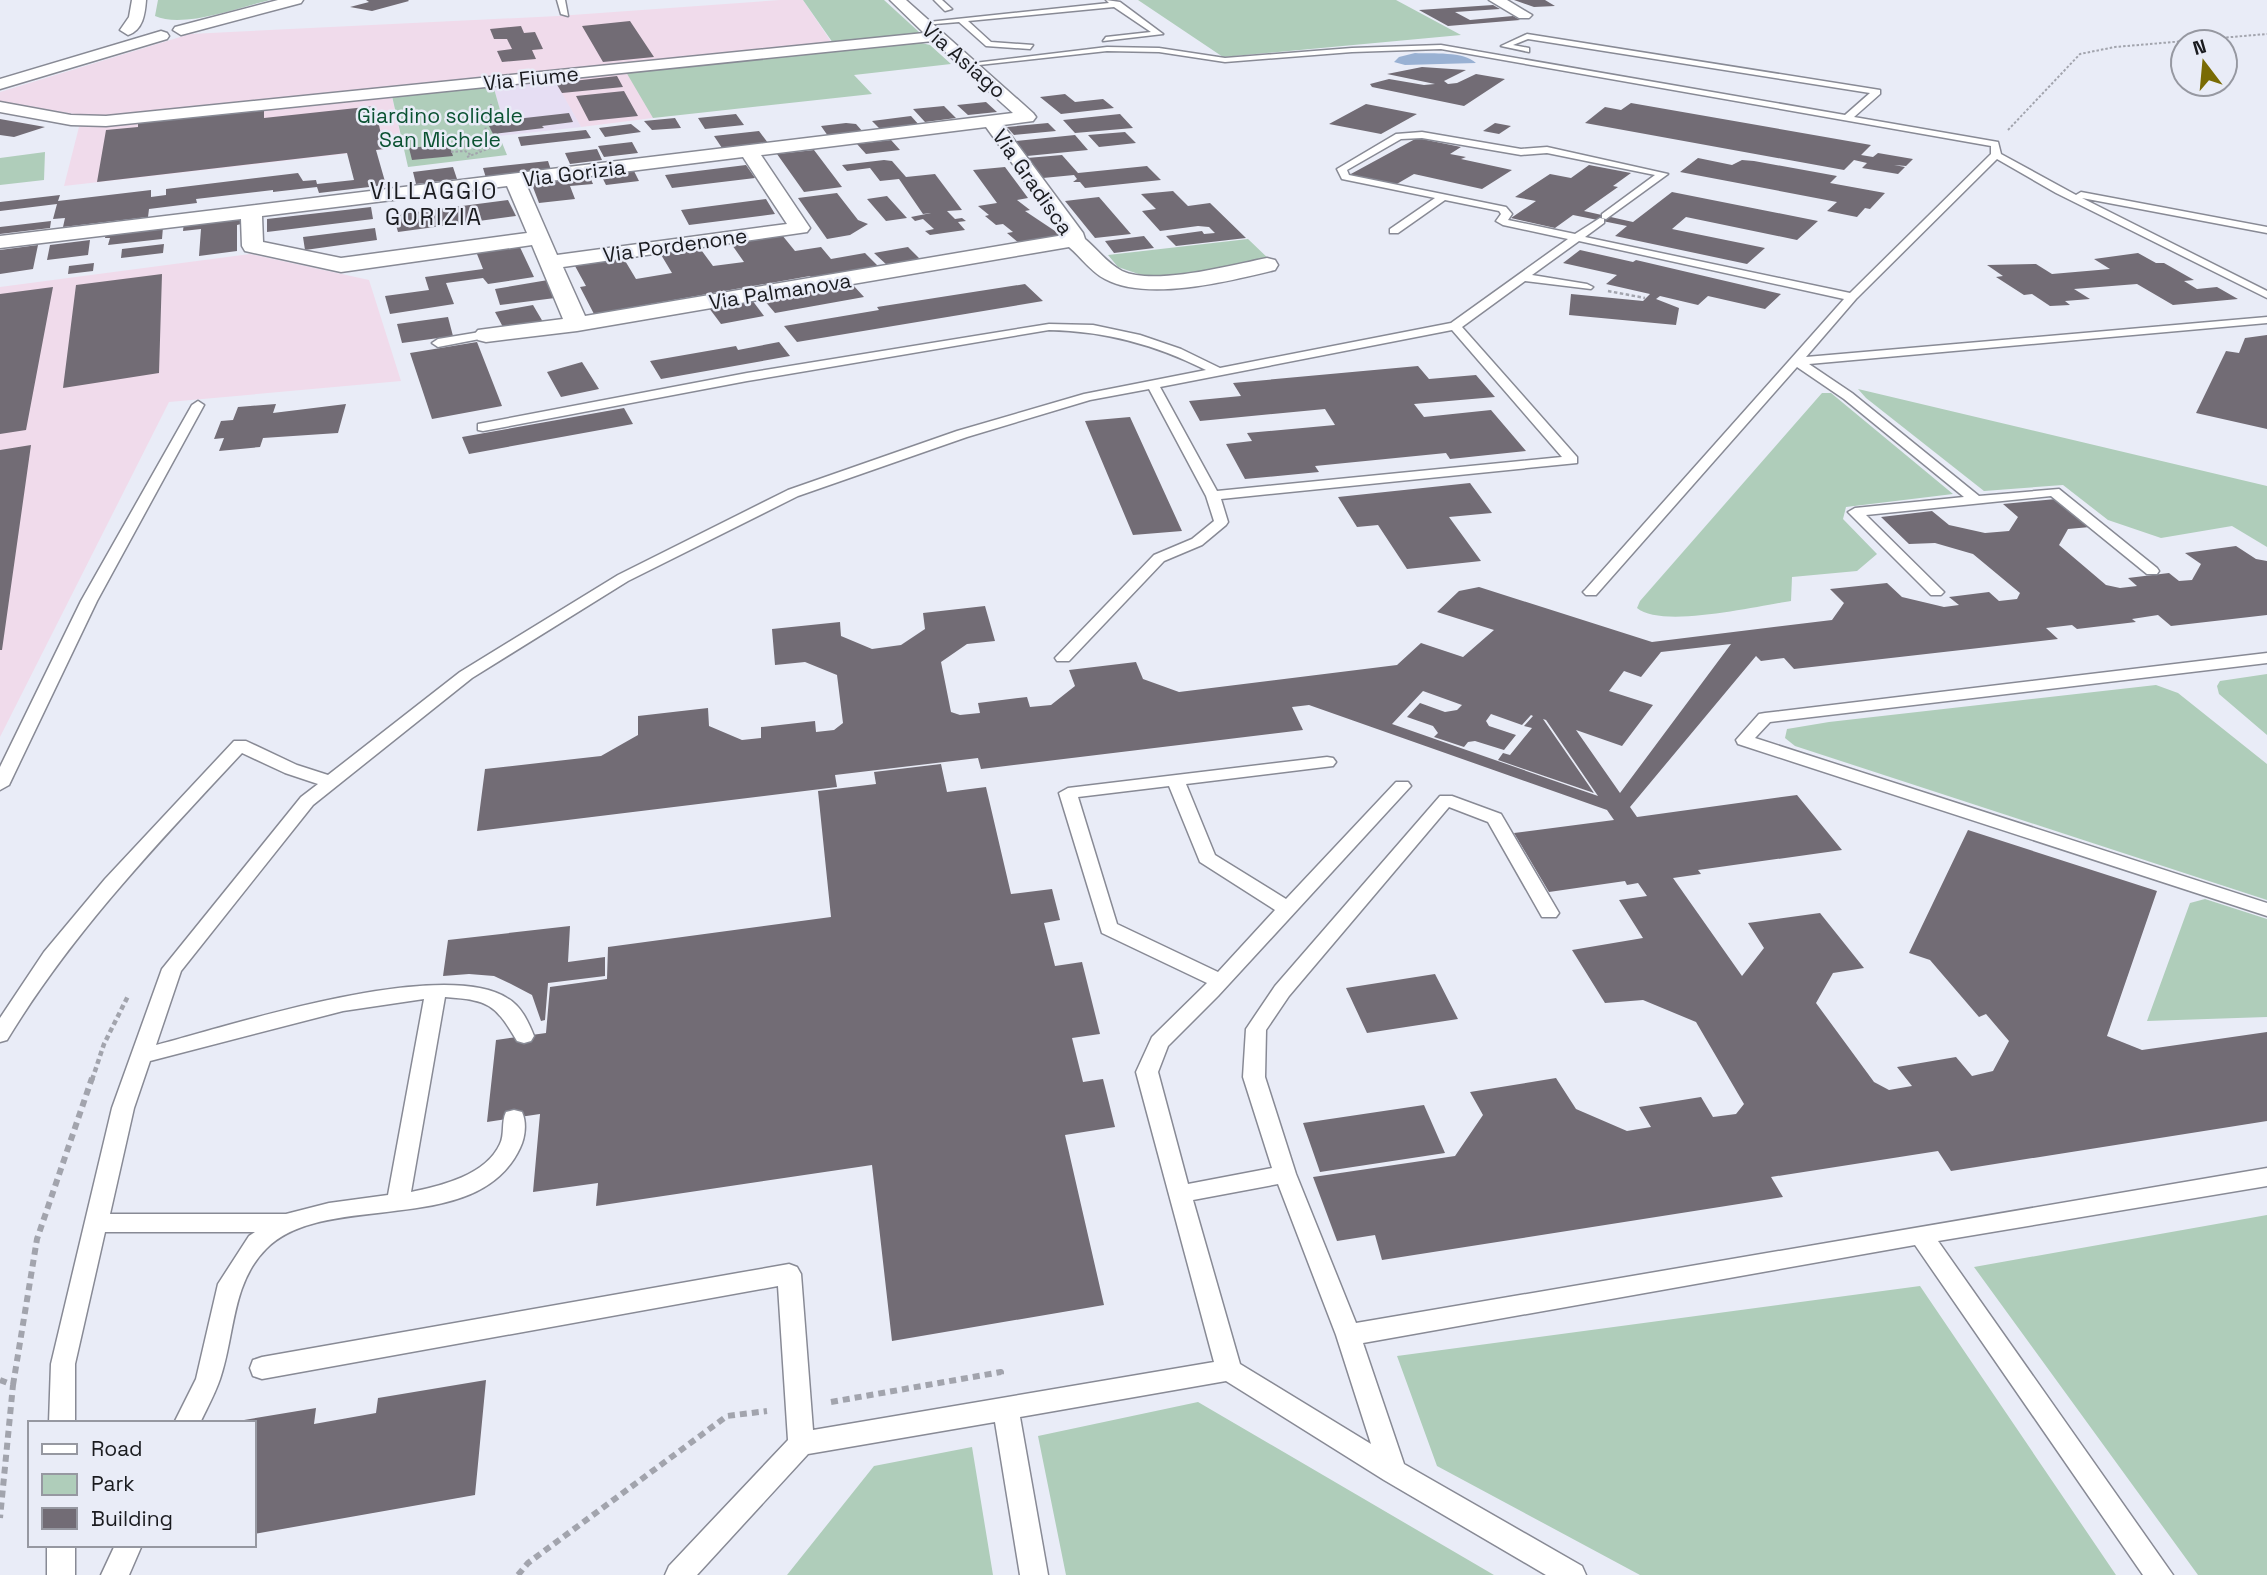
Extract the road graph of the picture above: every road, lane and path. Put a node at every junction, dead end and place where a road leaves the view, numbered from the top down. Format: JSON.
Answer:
{"nodes":[{"id":1,"x":139,"y":0,"type":"edge"},
{"id":2,"x":296,"y":0,"type":"edge"},
{"id":3,"x":561,"y":0,"type":"edge"},
{"id":4,"x":897,"y":0,"type":"edge"},
{"id":5,"x":938,"y":0,"type":"edge"},
{"id":6,"x":1496,"y":0,"type":"edge"},
{"id":7,"x":1114,"y":2,"type":"edge"},
{"id":8,"x":934,"y":10,"type":"dead end"},
{"id":9,"x":565,"y":14,"type":"dead end"},
{"id":10,"x":1524,"y":15,"type":"dead end"},
{"id":11,"x":918,"y":16,"type":"junction"},
{"id":12,"x":962,"y":20,"type":"junction"},
{"id":13,"x":169,"y":28,"type":"junction"},
{"id":14,"x":129,"y":33,"type":"junction"},
{"id":15,"x":2267,"y":34,"type":"edge"},
{"id":16,"x":938,"y":36,"type":"junction"},
{"id":17,"x":1531,"y":50,"type":"dead end"},
{"id":18,"x":1664,"y":57,"type":"junction"},
{"id":19,"x":970,"y":64,"type":"junction"},
{"id":20,"x":1656,"y":64,"type":"dead end"},
{"id":21,"x":1647,"y":70,"type":"dead end"},
{"id":22,"x":1633,"y":79,"type":"junction"},
{"id":23,"x":485,"y":82,"type":"junction"},
{"id":24,"x":0,"y":84,"type":"edge"},
{"id":25,"x":0,"y":107,"type":"edge"},
{"id":26,"x":1849,"y":116,"type":"junction"},
{"id":27,"x":1023,"y":119,"type":"joint"},
{"id":28,"x":992,"y":123,"type":"junction"},
{"id":29,"x":435,"y":136,"type":"dead end"},
{"id":30,"x":1996,"y":149,"type":"junction"},
{"id":31,"x":482,"y":151,"type":"junction"},
{"id":32,"x":750,"y":153,"type":"junction"},
{"id":33,"x":453,"y":154,"type":"dead end"},
{"id":34,"x":471,"y":155,"type":"junction"},
{"id":35,"x":514,"y":180,"type":"junction"},
{"id":36,"x":470,"y":186,"type":"junction"},
{"id":37,"x":2060,"y":191,"type":"junction"},
{"id":38,"x":1443,"y":197,"type":"junction"},
{"id":39,"x":251,"y":211,"type":"junction"},
{"id":40,"x":2267,"y":230,"type":"edge"},
{"id":41,"x":1394,"y":231,"type":"dead end"},
{"id":42,"x":1577,"y":236,"type":"junction"},
{"id":43,"x":538,"y":238,"type":"junction"},
{"id":44,"x":1073,"y":240,"type":"junction"},
{"id":45,"x":0,"y":242,"type":"edge"},
{"id":46,"x":550,"y":262,"type":"junction"},
{"id":47,"x":1266,"y":265,"type":"dead end"},
{"id":48,"x":1523,"y":277,"type":"junction"},
{"id":49,"x":1587,"y":287,"type":"joint"},
{"id":50,"x":2267,"y":295,"type":"edge"},
{"id":51,"x":1852,"y":297,"type":"junction"},
{"id":52,"x":1645,"y":298,"type":"dead end"},
{"id":53,"x":2267,"y":320,"type":"edge"},
{"id":54,"x":577,"y":324,"type":"junction"},
{"id":55,"x":1455,"y":326,"type":"junction"},
{"id":56,"x":486,"y":335,"type":"joint"},
{"id":57,"x":438,"y":343,"type":"dead end"},
{"id":58,"x":1797,"y":361,"type":"junction"},
{"id":59,"x":1217,"y":371,"type":"junction"},
{"id":60,"x":1152,"y":383,"type":"junction"},
{"id":61,"x":198,"y":405,"type":"dead end"},
{"id":62,"x":483,"y":427,"type":"dead end"},
{"id":63,"x":1213,"y":496,"type":"junction"},
{"id":64,"x":1976,"y":499,"type":"junction"},
{"id":65,"x":2152,"y":570,"type":"dead end"},
{"id":66,"x":1591,"y":592,"type":"dead end"},
{"id":67,"x":1936,"y":592,"type":"dead end"},
{"id":68,"x":1063,"y":658,"type":"dead end"},
{"id":69,"x":2267,"y":658,"type":"edge"},
{"id":70,"x":1327,"y":762,"type":"dead end"},
{"id":71,"x":1176,"y":781,"type":"junction"},
{"id":72,"x":331,"y":782,"type":"junction"},
{"id":73,"x":0,"y":785,"type":"edge"},
{"id":74,"x":1402,"y":786,"type":"dead end"},
{"id":75,"x":1287,"y":909,"type":"junction"},
{"id":76,"x":2267,"y":910,"type":"edge"},
{"id":77,"x":1549,"y":913,"type":"dead end"},
{"id":78,"x":1220,"y":981,"type":"junction"},
{"id":79,"x":436,"y":990,"type":"junction"},
{"id":80,"x":0,"y":1035,"type":"edge"},
{"id":81,"x":524,"y":1037,"type":"dead end"},
{"id":82,"x":142,"y":1056,"type":"junction"},
{"id":83,"x":514,"y":1118,"type":"dead end"},
{"id":84,"x":1285,"y":1174,"type":"junction"},
{"id":85,"x":2267,"y":1177,"type":"edge"},
{"id":86,"x":1180,"y":1194,"type":"junction"},
{"id":87,"x":398,"y":1203,"type":"junction"},
{"id":88,"x":96,"y":1223,"type":"junction"},
{"id":89,"x":286,"y":1223,"type":"junction"},
{"id":90,"x":1921,"y":1235,"type":"junction"},
{"id":91,"x":1348,"y":1335,"type":"junction"},
{"id":92,"x":262,"y":1368,"type":"dead end"},
{"id":93,"x":1229,"y":1370,"type":"junction"},
{"id":94,"x":0,"y":1380,"type":"edge"},
{"id":95,"x":1006,"y":1409,"type":"junction"},
{"id":96,"x":62,"y":1421,"type":"edge"},
{"id":97,"x":188,"y":1421,"type":"edge"},
{"id":98,"x":801,"y":1444,"type":"junction"},
{"id":99,"x":1393,"y":1472,"type":"junction"},
{"id":100,"x":0,"y":1518,"type":"edge"},
{"id":101,"x":61,"y":1547,"type":"edge"},
{"id":102,"x":128,"y":1547,"type":"edge"},
{"id":103,"x":61,"y":1575,"type":"edge"},
{"id":104,"x":115,"y":1575,"type":"edge"},
{"id":105,"x":679,"y":1575,"type":"edge"},
{"id":106,"x":1034,"y":1575,"type":"edge"},
{"id":107,"x":1572,"y":1575,"type":"edge"},
{"id":108,"x":2160,"y":1575,"type":"edge"}],
"edges":[{"from":1,"to":14,"type":"street"},
{"from":2,"to":13,"type":"street"},
{"from":3,"to":9,"type":"lane"},
{"from":4,"to":11,"type":"street","name":"Via Asiago"},
{"from":5,"to":8,"type":"lane"},
{"from":6,"to":10,"type":"street"},
{"from":7,"to":12,"type":"lane"},
{"from":7,"to":12,"type":"lane"},
{"from":11,"to":12,"type":"lane"},
{"from":11,"to":16,"type":"street","name":"Via Asiago"},
{"from":13,"to":14,"type":"street"},
{"from":13,"to":14,"type":"street"},
{"from":14,"to":24,"type":"street"},
{"from":15,"to":30,"type":"path"},
{"from":16,"to":19,"type":"street","name":"Via Asiago"},
{"from":16,"to":23,"type":"street","name":"Via Fiume"},
{"from":17,"to":18,"type":"lane"},
{"from":18,"to":20,"type":"lane"},
{"from":18,"to":26,"type":"lane"},
{"from":19,"to":22,"type":"lane"},
{"from":19,"to":27,"type":"street","name":"Via Asiago"},
{"from":21,"to":22,"type":"lane"},
{"from":22,"to":26,"type":"lane"},
{"from":23,"to":25,"type":"street","name":"Via Fiume"},
{"from":23,"to":31,"type":"path"},
{"from":26,"to":30,"type":"lane"},
{"from":27,"to":28,"type":"street","name":"Via Gorizia"},
{"from":28,"to":32,"type":"street","name":"Via Gorizia"},
{"from":28,"to":44,"type":"street","name":"Via Gradisca"},
{"from":29,"to":31,"type":"path"},
{"from":30,"to":37,"type":"lane"},
{"from":30,"to":51,"type":"lane"},
{"from":31,"to":34,"type":"path"},
{"from":32,"to":35,"type":"street","name":"Via Gorizia"},
{"from":32,"to":46,"type":"street","name":"Via Pordenone"},
{"from":33,"to":34,"type":"path"},
{"from":34,"to":36,"type":"path"},
{"from":35,"to":36,"type":"street","name":"Via Gorizia"},
{"from":35,"to":43,"type":"street"},
{"from":36,"to":39,"type":"street","name":"Via Gorizia"},
{"from":37,"to":40,"type":"lane"},
{"from":37,"to":50,"type":"lane"},
{"from":38,"to":41,"type":"lane"},
{"from":38,"to":42,"type":"lane"},
{"from":38,"to":42,"type":"lane"},
{"from":39,"to":43,"type":"street"},
{"from":39,"to":45,"type":"street","name":"Via Gorizia"},
{"from":42,"to":48,"type":"lane"},
{"from":42,"to":51,"type":"lane"},
{"from":43,"to":46,"type":"street"},
{"from":44,"to":47,"type":"street","name":"Via Gradisca"},
{"from":44,"to":54,"type":"street","name":"Via Palmanova"},
{"from":46,"to":54,"type":"street"},
{"from":48,"to":49,"type":"lane"},
{"from":48,"to":55,"type":"lane"},
{"from":49,"to":52,"type":"path"},
{"from":51,"to":58,"type":"lane"},
{"from":53,"to":58,"type":"lane"},
{"from":54,"to":56,"type":"street","name":"Via Palmanova"},
{"from":55,"to":59,"type":"lane"},
{"from":55,"to":63,"type":"lane"},
{"from":56,"to":57,"type":"lane"},
{"from":58,"to":64,"type":"lane"},
{"from":58,"to":66,"type":"lane"},
{"from":59,"to":60,"type":"lane"},
{"from":59,"to":62,"type":"lane"},
{"from":60,"to":63,"type":"lane"},
{"from":60,"to":72,"type":"lane"},
{"from":61,"to":73,"type":"lane"},
{"from":63,"to":68,"type":"lane"},
{"from":64,"to":65,"type":"lane"},
{"from":64,"to":67,"type":"lane"},
{"from":69,"to":76,"type":"lane"},
{"from":70,"to":71,"type":"lane"},
{"from":71,"to":75,"type":"lane"},
{"from":71,"to":78,"type":"lane"},
{"from":72,"to":80,"type":"lane"},
{"from":72,"to":82,"type":"lane"},
{"from":74,"to":75,"type":"lane"},
{"from":75,"to":78,"type":"lane"},
{"from":77,"to":84,"type":"lane"},
{"from":78,"to":86,"type":"lane"},
{"from":79,"to":81,"type":"lane"},
{"from":79,"to":82,"type":"lane"},
{"from":79,"to":87,"type":"lane"},
{"from":82,"to":88,"type":"lane"},
{"from":83,"to":87,"type":"lane"},
{"from":84,"to":86,"type":"lane"},
{"from":84,"to":91,"type":"lane"},
{"from":85,"to":90,"type":"lane"},
{"from":86,"to":93,"type":"lane"},
{"from":87,"to":89,"type":"lane"},
{"from":88,"to":89,"type":"lane"},
{"from":88,"to":96,"type":"lane"},
{"from":89,"to":97,"type":"lane"},
{"from":90,"to":91,"type":"lane"},
{"from":90,"to":108,"type":"lane"},
{"from":91,"to":99,"type":"lane"},
{"from":92,"to":98,"type":"lane"},
{"from":93,"to":95,"type":"lane"},
{"from":93,"to":99,"type":"lane"},
{"from":94,"to":100,"type":"path"},
{"from":95,"to":98,"type":"lane"},
{"from":95,"to":106,"type":"lane"},
{"from":98,"to":105,"type":"lane"},
{"from":99,"to":107,"type":"lane"},
{"from":101,"to":103,"type":"lane"},
{"from":102,"to":104,"type":"lane"}]}
